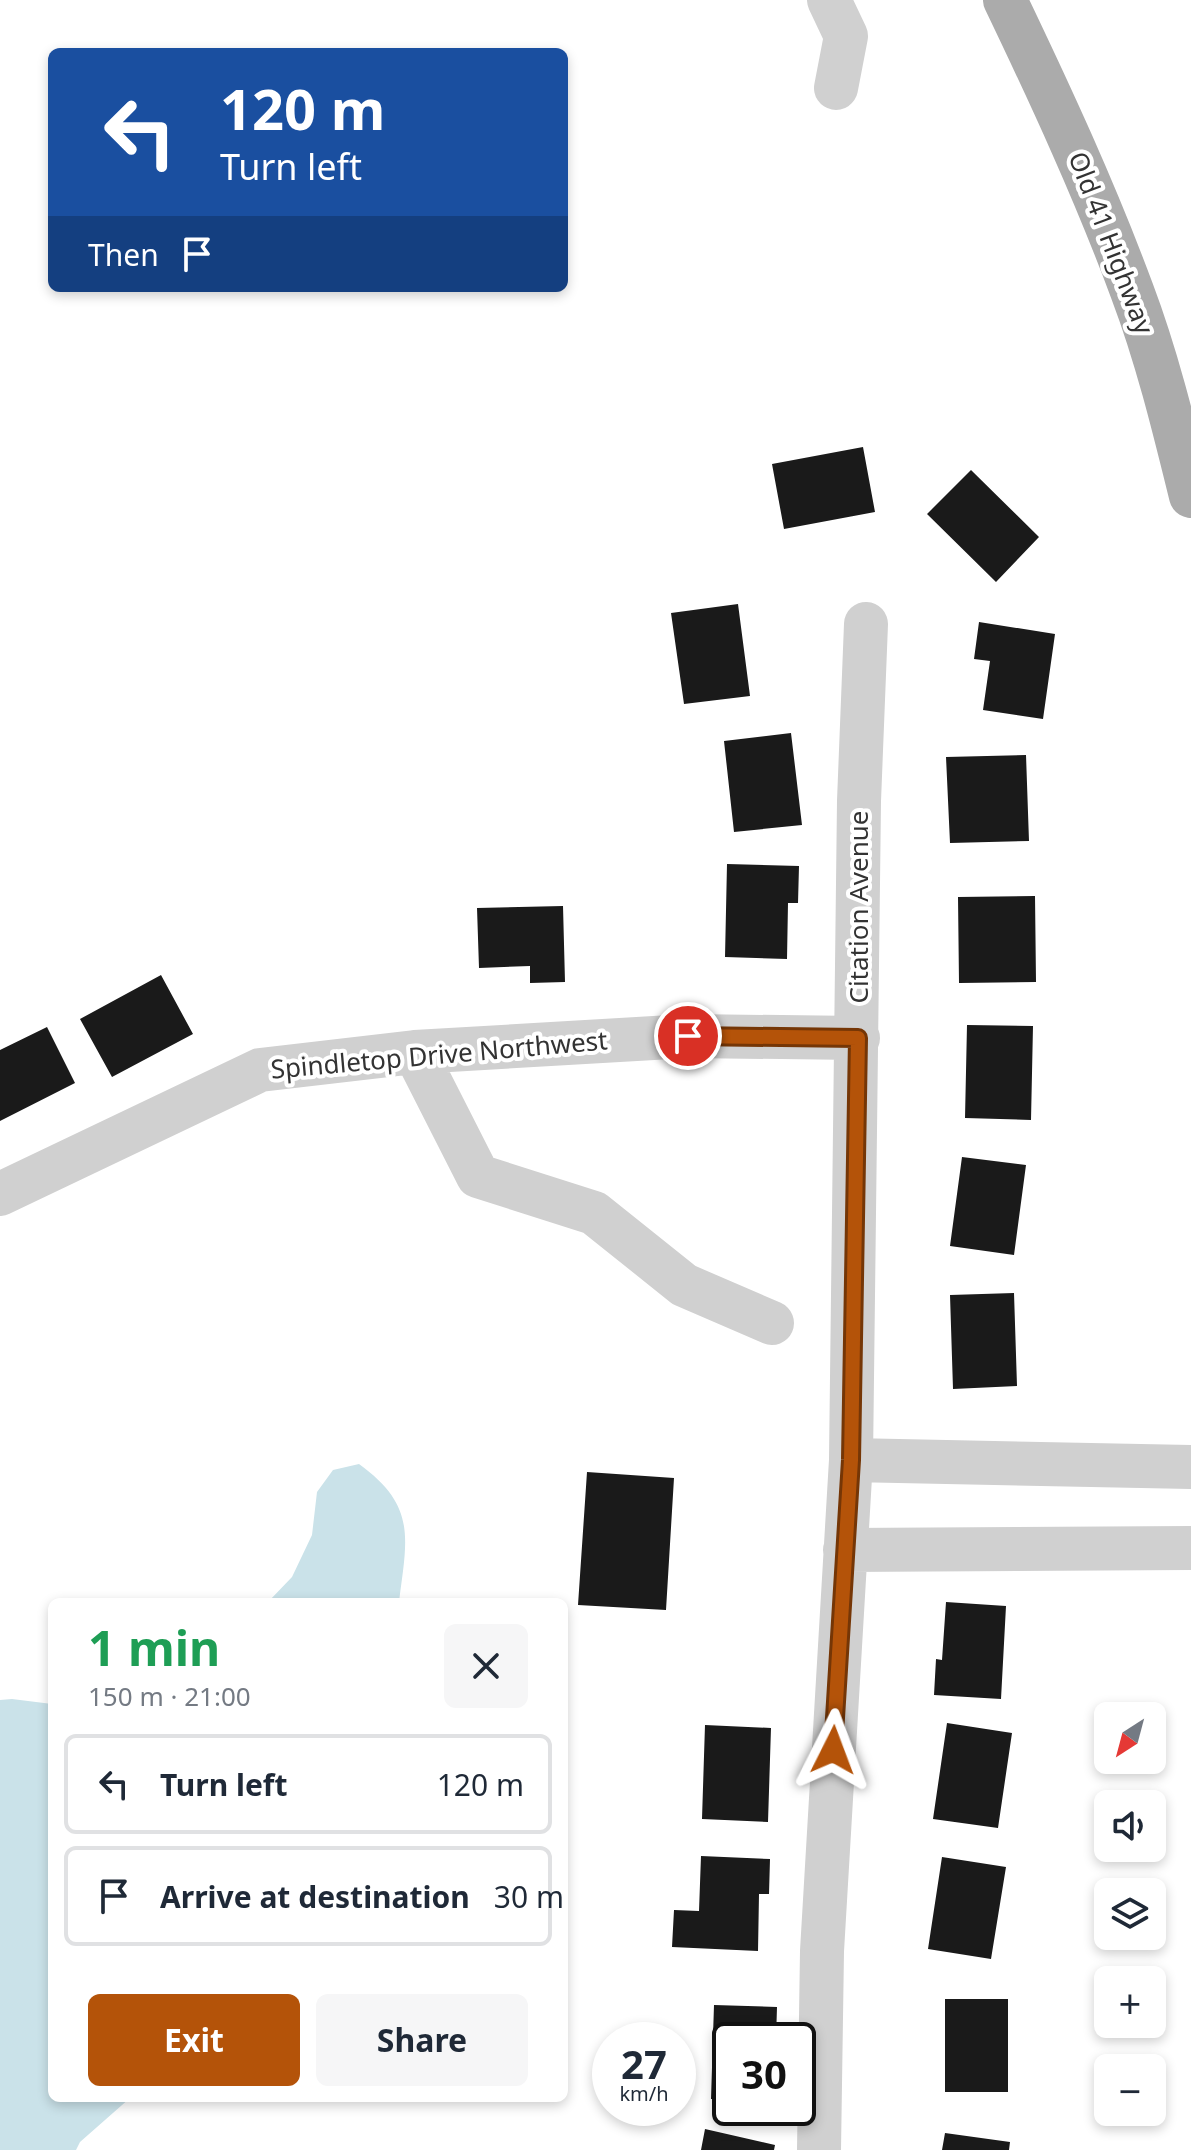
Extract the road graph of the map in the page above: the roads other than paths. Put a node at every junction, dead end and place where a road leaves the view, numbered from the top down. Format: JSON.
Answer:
{"nodes":[{"id":1,"x":829,"y":0,"type":"edge"},
{"id":2,"x":1005,"y":0,"type":"edge"},
{"id":3,"x":836,"y":88,"type":"dead end"},
{"id":4,"x":1191,"y":496,"type":"edge"},
{"id":5,"x":866,"y":624,"type":"dead end"},
{"id":6,"x":858,"y":1038,"type":"junction"},
{"id":7,"x":415,"y":1052,"type":"junction"},
{"id":8,"x":1,"y":1198,"type":"edge"},
{"id":9,"x":772,"y":1323,"type":"dead end"},
{"id":10,"x":851,"y":1460,"type":"junction"},
{"id":11,"x":1191,"y":1467,"type":"edge"},
{"id":12,"x":1191,"y":1548,"type":"edge"},
{"id":13,"x":845,"y":1550,"type":"junction"},
{"id":14,"x":819,"y":2150,"type":"edge"}],
"edges":[{"from":1,"to":3,"type":"street"},
{"from":2,"to":4,"type":"main road","name":"Old 41 Highway"},
{"from":5,"to":6,"type":"street","name":"Citation Avenue"},
{"from":6,"to":7,"type":"street","name":"Spindletop Drive Northwest"},
{"from":6,"to":10,"type":"street","name":"Citation Avenue"},
{"from":7,"to":8,"type":"street","name":"Spindletop Drive Northwest"},
{"from":7,"to":9,"type":"street"},
{"from":10,"to":11,"type":"street"},
{"from":10,"to":13,"type":"street","name":"Citation Avenue"},
{"from":12,"to":13,"type":"street"},
{"from":13,"to":14,"type":"street","name":"Citation Avenue"}]}
